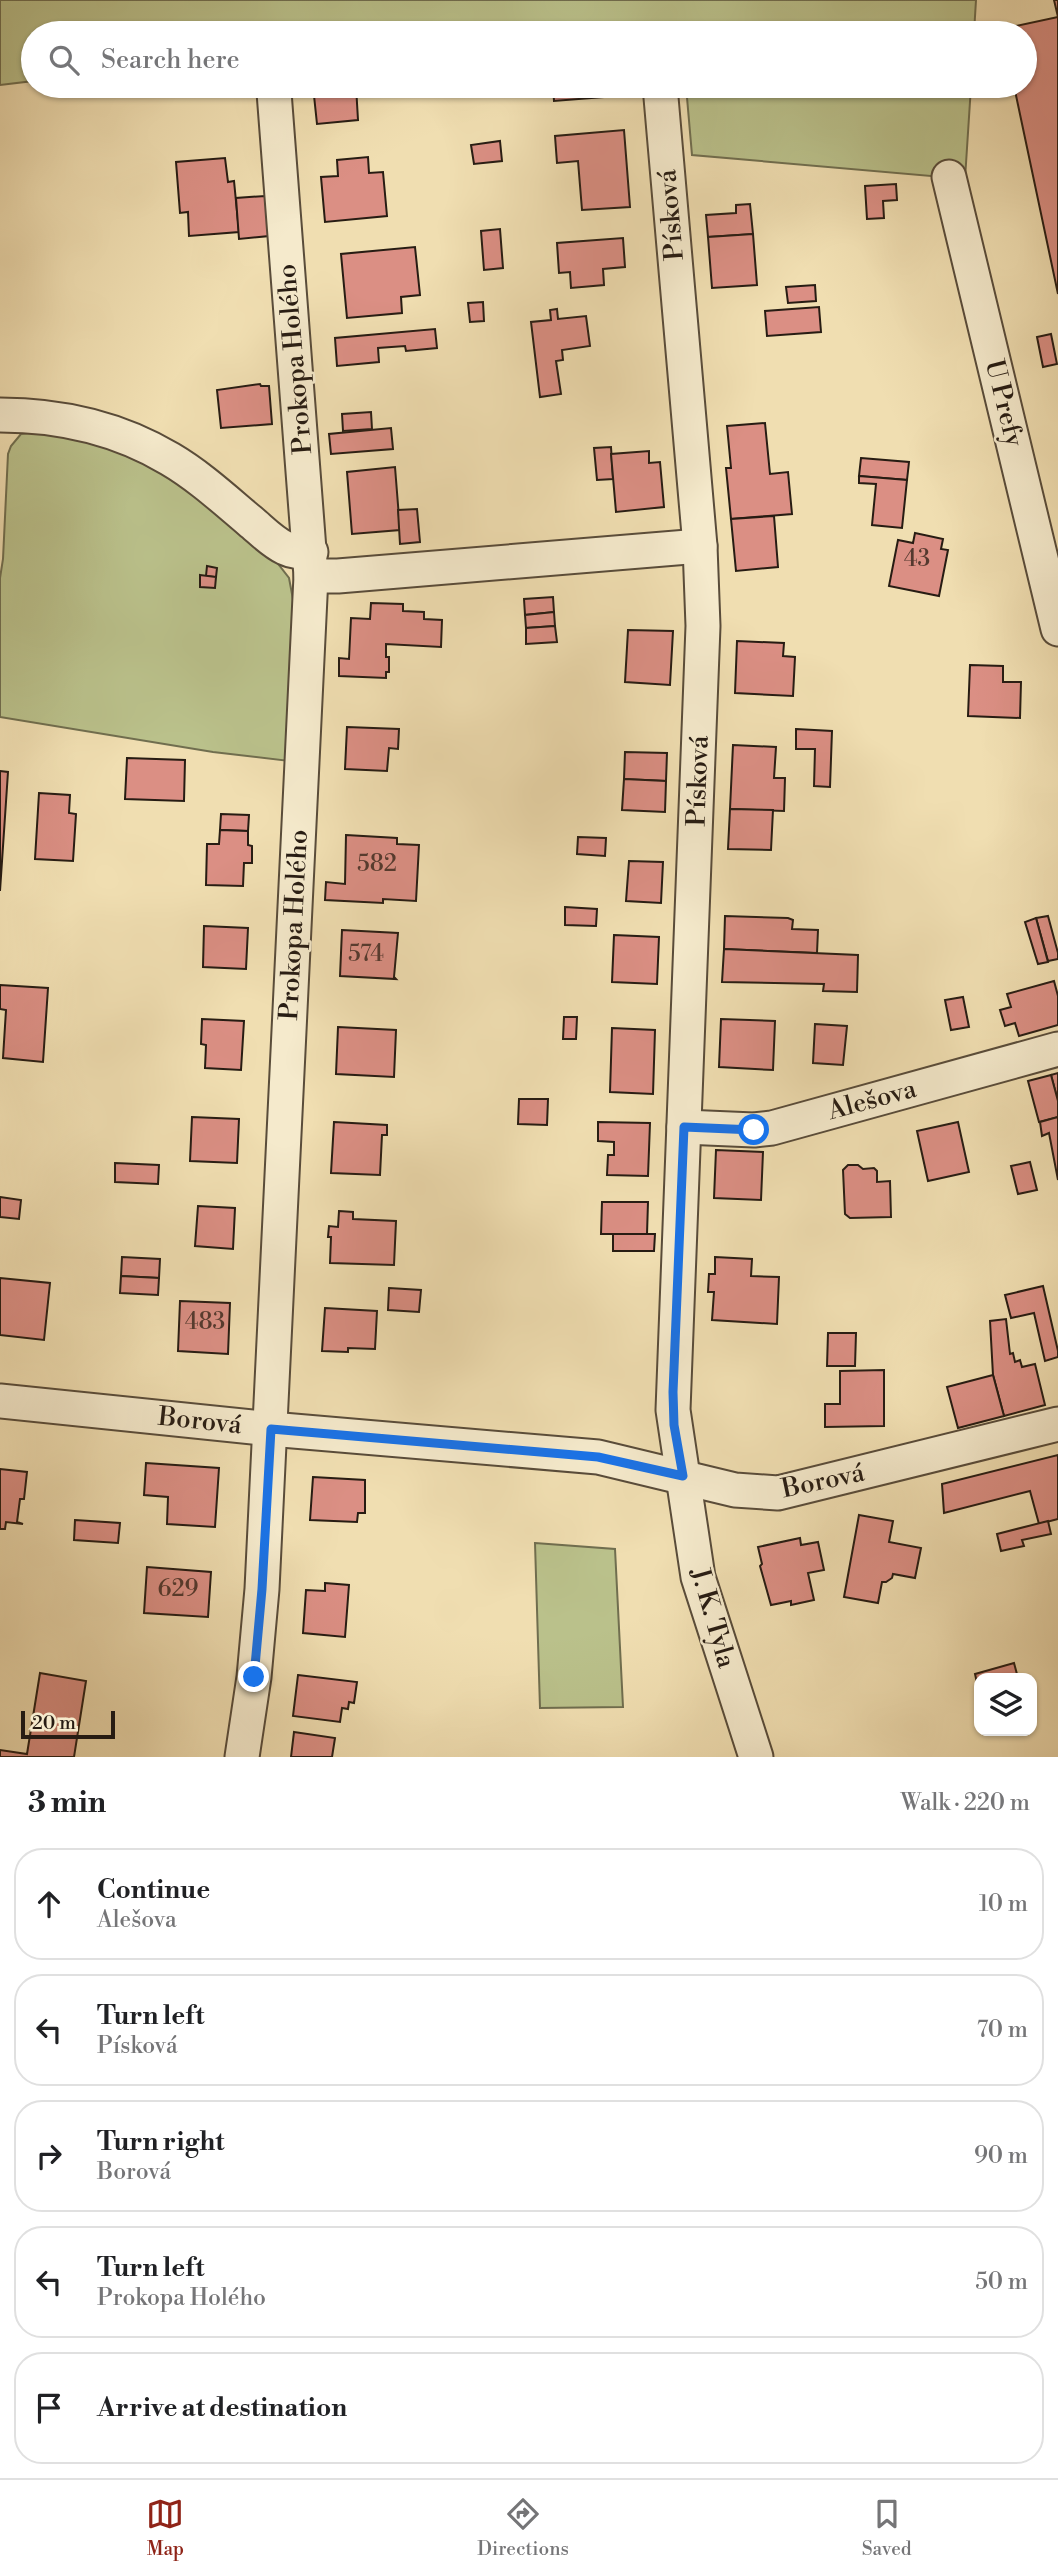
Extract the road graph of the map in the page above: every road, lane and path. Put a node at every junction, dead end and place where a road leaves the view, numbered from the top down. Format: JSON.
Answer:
{"nodes":[{"id":1,"x":274,"y":98,"type":"edge"},
{"id":2,"x":661,"y":98,"type":"edge"},
{"id":3,"x":949,"y":177,"type":"dead end"},
{"id":4,"x":0,"y":415,"type":"edge"},
{"id":5,"x":700,"y":545,"type":"junction"},
{"id":6,"x":311,"y":564,"type":"junction"},
{"id":7,"x":1058,"y":629,"type":"edge"},
{"id":8,"x":1058,"y":1049,"type":"edge"},
{"id":9,"x":684,"y":1127,"type":"junction"},
{"id":10,"x":0,"y":1401,"type":"edge"},
{"id":11,"x":1058,"y":1424,"type":"edge"},
{"id":12,"x":271,"y":1429,"type":"junction"},
{"id":13,"x":683,"y":1476,"type":"junction"},
{"id":14,"x":242,"y":1757,"type":"edge"},
{"id":15,"x":756,"y":1757,"type":"edge"}],
"edges":[{"from":1,"to":6,"type":"street","name":"Prokopa Holého"},
{"from":2,"to":5,"type":"street","name":"Písková"},
{"from":3,"to":7,"type":"street","name":"U Prefy"},
{"from":4,"to":6,"type":"street"},
{"from":5,"to":6,"type":"street"},
{"from":5,"to":9,"type":"street","name":"Písková"},
{"from":6,"to":12,"type":"street","name":"Prokopa Holého"},
{"from":8,"to":9,"type":"street","name":"Alešova"},
{"from":9,"to":13,"type":"street","name":"Písková"},
{"from":10,"to":12,"type":"street","name":"Borová"},
{"from":11,"to":13,"type":"street","name":"Borová"},
{"from":12,"to":13,"type":"street","name":"Borová"},
{"from":12,"to":14,"type":"street","name":"Prokopa Holého"},
{"from":13,"to":15,"type":"street","name":"J. K. Tyla"}]}
